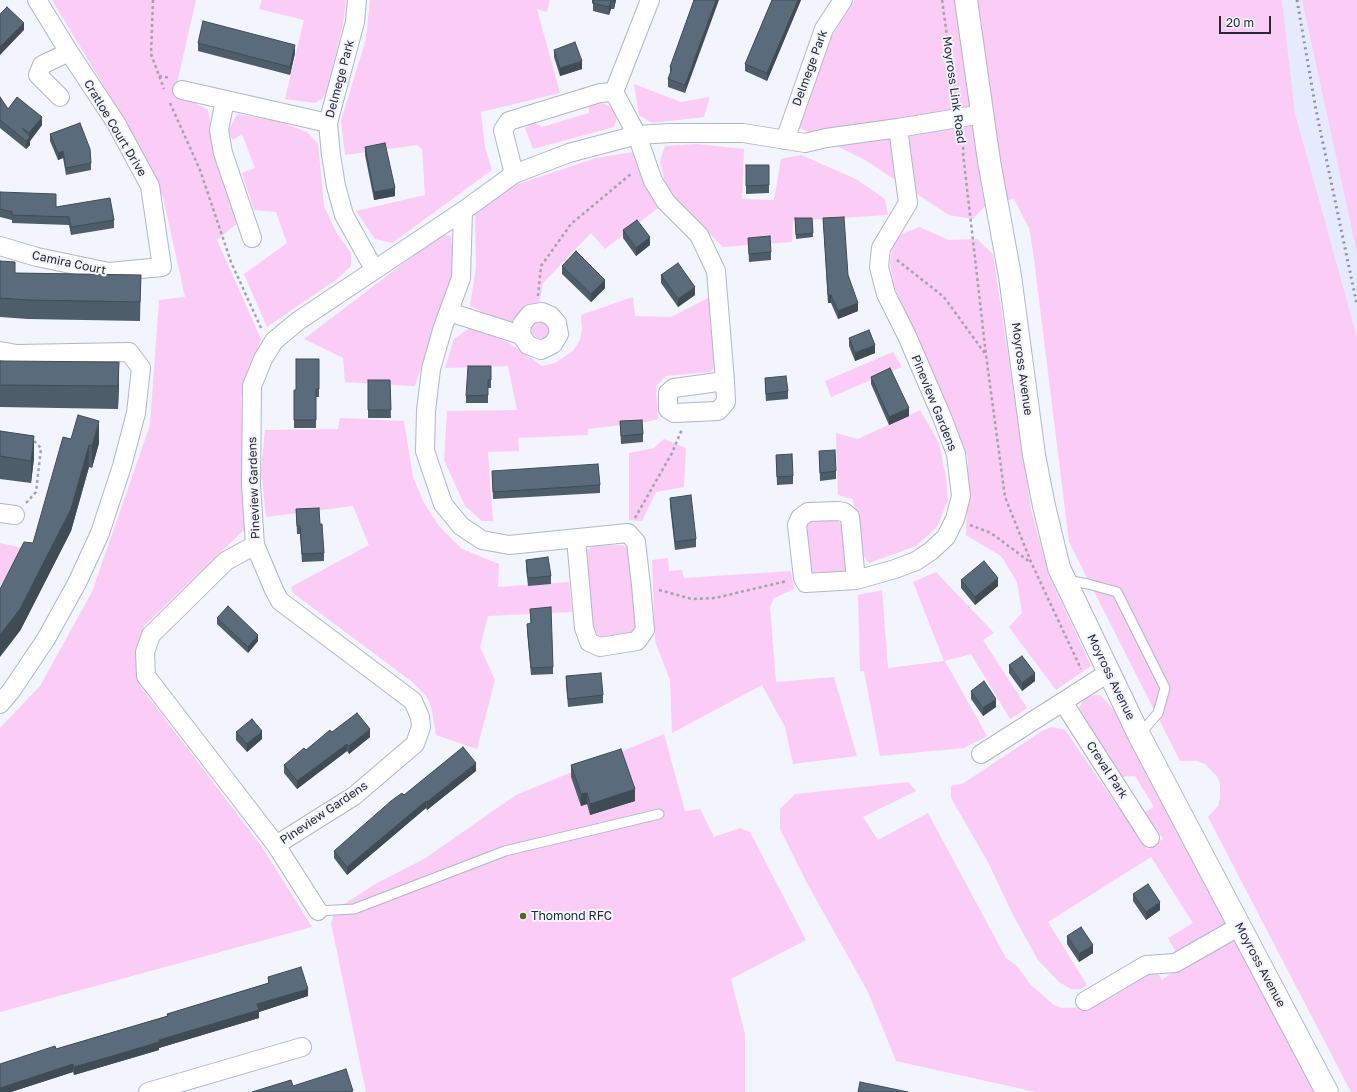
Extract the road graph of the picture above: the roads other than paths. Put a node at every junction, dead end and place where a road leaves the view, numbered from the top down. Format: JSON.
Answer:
{"nodes":[{"id":1,"x":37,"y":0,"type":"edge"},
{"id":2,"x":357,"y":0,"type":"edge"},
{"id":3,"x":650,"y":0,"type":"edge"},
{"id":4,"x":843,"y":0,"type":"edge"},
{"id":5,"x":966,"y":0,"type":"edge"},
{"id":6,"x":68,"y":52,"type":"junction"},
{"id":7,"x":614,"y":92,"type":"junction"},
{"id":8,"x":172,"y":94,"type":"road end"},
{"id":9,"x":60,"y":97,"type":"dead end"},
{"id":10,"x":225,"y":100,"type":"junction"},
{"id":11,"x":982,"y":114,"type":"junction"},
{"id":12,"x":328,"y":123,"type":"junction"},
{"id":13,"x":898,"y":128,"type":"junction"},
{"id":14,"x":637,"y":136,"type":"junction"},
{"id":15,"x":785,"y":140,"type":"junction"},
{"id":16,"x":514,"y":174,"type":"junction"},
{"id":17,"x":463,"y":211,"type":"junction"},
{"id":18,"x":1001,"y":227,"type":"joint"},
{"id":19,"x":252,"y":238,"type":"dead end"},
{"id":20,"x":0,"y":246,"type":"edge"},
{"id":21,"x":162,"y":267,"type":"joint"},
{"id":22,"x":374,"y":269,"type":"junction"},
{"id":23,"x":449,"y":312,"type":"junction"},
{"id":24,"x":521,"y":335,"type":"junction"},
{"id":25,"x":0,"y":351,"type":"edge"},
{"id":26,"x":725,"y":380,"type":"junction"},
{"id":27,"x":576,"y":539,"type":"junction"},
{"id":28,"x":255,"y":545,"type":"junction"},
{"id":29,"x":856,"y":580,"type":"junction"},
{"id":30,"x":1064,"y":580,"type":"junction"},
{"id":31,"x":1108,"y":673,"type":"junction"},
{"id":32,"x":1063,"y":702,"type":"junction"},
{"id":33,"x":0,"y":704,"type":"edge"},
{"id":34,"x":1139,"y":735,"type":"junction"},
{"id":35,"x":981,"y":754,"type":"dead end"},
{"id":36,"x":658,"y":814,"type":"dead end"},
{"id":37,"x":1150,"y":838,"type":"dead end"},
{"id":38,"x":276,"y":845,"type":"junction"},
{"id":39,"x":318,"y":911,"type":"joint"},
{"id":40,"x":1240,"y":926,"type":"junction"},
{"id":41,"x":1085,"y":1002,"type":"dead end"},
{"id":42,"x":302,"y":1047,"type":"dead end"},
{"id":43,"x":148,"y":1092,"type":"edge"},
{"id":44,"x":1327,"y":1092,"type":"edge"}],
"edges":[{"from":1,"to":6,"type":"street","name":"Cratloe Court Drive"},
{"from":2,"to":12,"type":"street","name":"Delmege Park"},
{"from":3,"to":7,"type":"street"},
{"from":4,"to":15,"type":"street","name":"Delmege Park"},
{"from":5,"to":11,"type":"street","name":"Moyross Link Road"},
{"from":6,"to":9,"type":"street"},
{"from":6,"to":21,"type":"street","name":"Cratloe Court Drive"},
{"from":7,"to":14,"type":"street"},
{"from":7,"to":16,"type":"street"},
{"from":8,"to":10,"type":"street"},
{"from":10,"to":12,"type":"street"},
{"from":10,"to":19,"type":"street"},
{"from":11,"to":13,"type":"street"},
{"from":11,"to":18,"type":"street","name":"Moyross Link Road"},
{"from":12,"to":22,"type":"street","name":"Delmege Park"},
{"from":13,"to":15,"type":"street","name":"Pineview Gardens"},
{"from":13,"to":29,"type":"street","name":"Pineview Gardens"},
{"from":14,"to":15,"type":"street","name":"Pineview Gardens"},
{"from":14,"to":16,"type":"street","name":"Pineview Gardens"},
{"from":14,"to":26,"type":"street"},
{"from":16,"to":17,"type":"street","name":"Pineview Gardens"},
{"from":17,"to":22,"type":"street","name":"Pineview Gardens"},
{"from":17,"to":23,"type":"street"},
{"from":18,"to":30,"type":"street","name":"Moyross Avenue"},
{"from":20,"to":21,"type":"street","name":"Camira Court"},
{"from":22,"to":28,"type":"street","name":"Pineview Gardens"},
{"from":23,"to":24,"type":"street"},
{"from":23,"to":27,"type":"street"},
{"from":24,"to":24,"type":"street"},
{"from":25,"to":33,"type":"street"},
{"from":26,"to":26,"type":"street"},
{"from":27,"to":27,"type":"street"},
{"from":28,"to":38,"type":"street"},
{"from":28,"to":38,"type":"street","name":"Pineview Gardens"},
{"from":29,"to":29,"type":"street","name":"Pineview Gardens"},
{"from":30,"to":31,"type":"street","name":"Moyross Avenue"},
{"from":30,"to":34,"type":"lane"},
{"from":31,"to":32,"type":"street"},
{"from":31,"to":34,"type":"street","name":"Moyross Avenue"},
{"from":32,"to":35,"type":"street"},
{"from":32,"to":37,"type":"street","name":"Creval Park"},
{"from":34,"to":40,"type":"street","name":"Moyross Avenue"},
{"from":36,"to":39,"type":"lane"},
{"from":38,"to":39,"type":"street"},
{"from":40,"to":41,"type":"street"},
{"from":40,"to":44,"type":"street","name":"Moyross Avenue"},
{"from":42,"to":43,"type":"street"}]}
